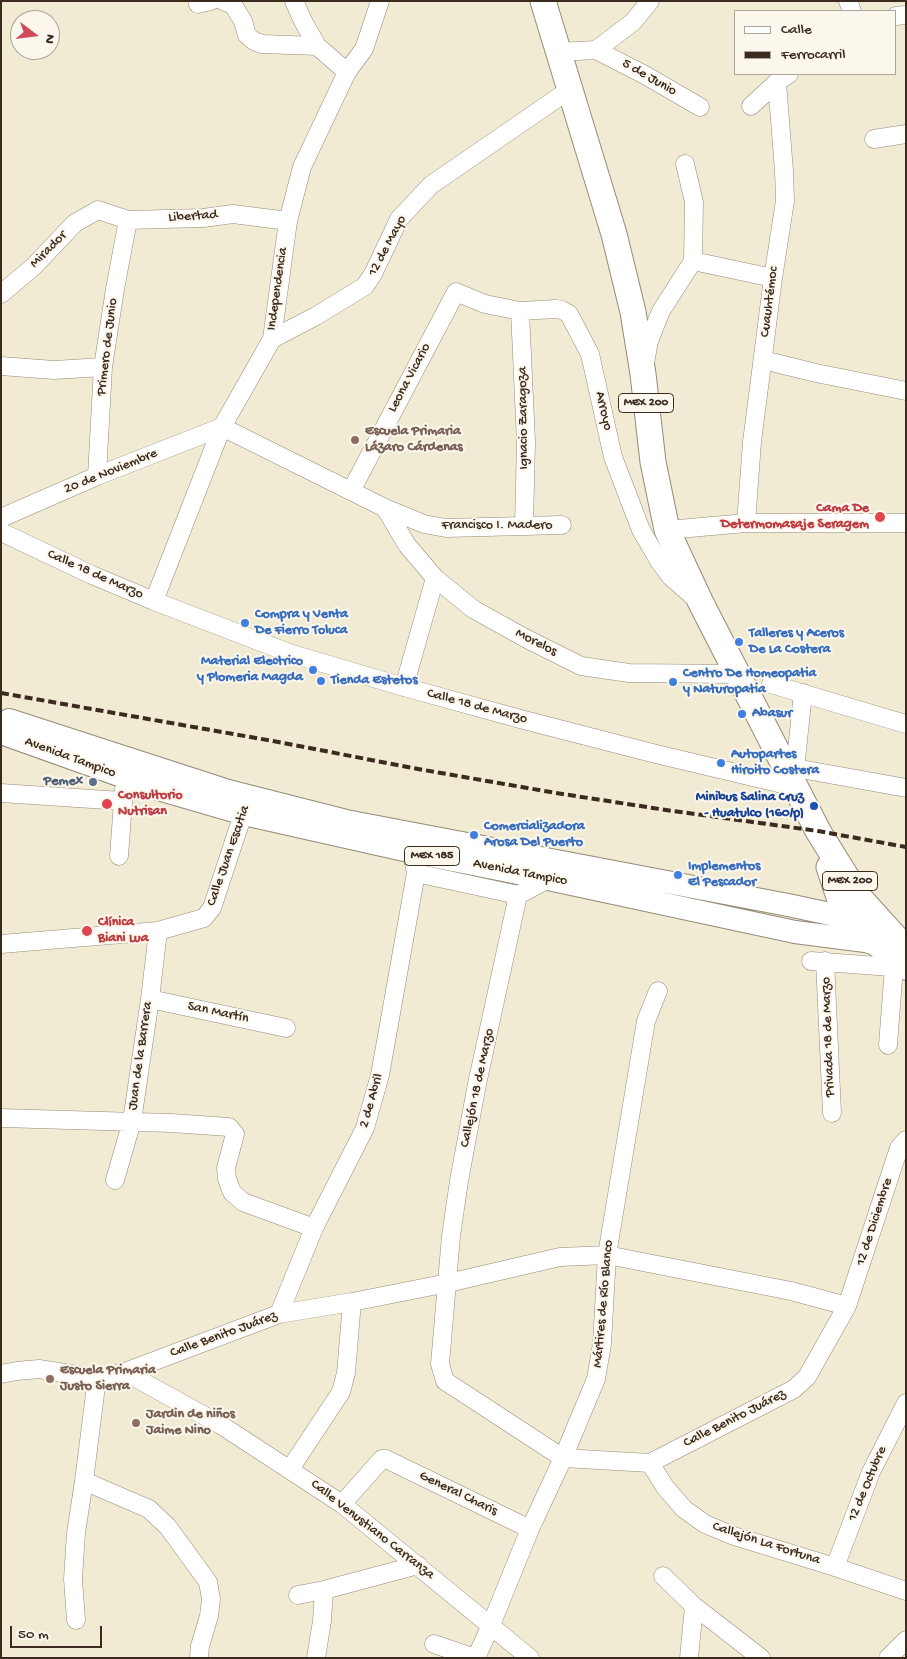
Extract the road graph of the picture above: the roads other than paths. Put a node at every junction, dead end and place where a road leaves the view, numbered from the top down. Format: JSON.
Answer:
{"nodes":[{"id":1,"x":223,"y":1,"type":"edge"},
{"id":2,"x":294,"y":1,"type":"edge"},
{"id":3,"x":380,"y":1,"type":"edge"},
{"id":4,"x":543,"y":1,"type":"edge"},
{"id":5,"x":650,"y":1,"type":"edge"},
{"id":6,"x":317,"y":46,"type":"junction"},
{"id":7,"x":596,"y":50,"type":"junction"},
{"id":8,"x":558,"y":52,"type":"junction"},
{"id":9,"x":347,"y":72,"type":"junction"},
{"id":10,"x":783,"y":78,"type":"edge"},
{"id":11,"x":569,"y":90,"type":"junction"},
{"id":12,"x":751,"y":106,"type":"dead end"},
{"id":13,"x":700,"y":108,"type":"dead end"},
{"id":14,"x":906,"y":134,"type":"edge"},
{"id":15,"x":874,"y":139,"type":"dead end"},
{"id":16,"x":685,"y":164,"type":"dead end"},
{"id":17,"x":98,"y":210,"type":"joint"},
{"id":18,"x":128,"y":220,"type":"junction"},
{"id":19,"x":288,"y":221,"type":"junction"},
{"id":20,"x":693,"y":261,"type":"junction"},
{"id":21,"x":772,"y":278,"type":"junction"},
{"id":22,"x":456,"y":292,"type":"joint"},
{"id":23,"x":1,"y":294,"type":"edge"},
{"id":24,"x":520,"y":311,"type":"junction"},
{"id":25,"x":272,"y":339,"type":"junction"},
{"id":26,"x":763,"y":360,"type":"junction"},
{"id":27,"x":1,"y":366,"type":"edge"},
{"id":28,"x":103,"y":367,"type":"junction"},
{"id":29,"x":643,"y":374,"type":"junction"},
{"id":30,"x":906,"y":391,"type":"edge"},
{"id":31,"x":222,"y":427,"type":"junction"},
{"id":32,"x":98,"y":476,"type":"junction"},
{"id":33,"x":351,"y":491,"type":"junction"},
{"id":34,"x":385,"y":508,"type":"junction"},
{"id":35,"x":1,"y":518,"type":"edge"},
{"id":36,"x":746,"y":523,"type":"junction"},
{"id":37,"x":906,"y":523,"type":"edge"},
{"id":38,"x":524,"y":525,"type":"junction"},
{"id":39,"x":562,"y":525,"type":"dead end"},
{"id":40,"x":667,"y":530,"type":"junction"},
{"id":41,"x":1,"y":532,"type":"edge"},
{"id":42,"x":435,"y":578,"type":"junction"},
{"id":43,"x":154,"y":601,"type":"junction"},
{"id":44,"x":701,"y":603,"type":"junction"},
{"id":45,"x":737,"y":674,"type":"junction"},
{"id":46,"x":771,"y":684,"type":"dead end"},
{"id":47,"x":404,"y":687,"type":"junction"},
{"id":48,"x":803,"y":693,"type":"junction"},
{"id":49,"x":1,"y":717,"type":"edge"},
{"id":50,"x":906,"y":724,"type":"edge"},
{"id":51,"x":1,"y":733,"type":"edge"},
{"id":52,"x":127,"y":768,"type":"junction"},
{"id":53,"x":791,"y":774,"type":"junction"},
{"id":54,"x":906,"y":788,"type":"edge"},
{"id":55,"x":1,"y":793,"type":"edge"},
{"id":56,"x":122,"y":801,"type":"junction"},
{"id":57,"x":246,"y":805,"type":"junction"},
{"id":58,"x":818,"y":830,"type":"junction"},
{"id":59,"x":119,"y":856,"type":"dead end"},
{"id":60,"x":414,"y":862,"type":"junction"},
{"id":61,"x":548,"y":879,"type":"junction"},
{"id":62,"x":518,"y":895,"type":"junction"},
{"id":63,"x":849,"y":918,"type":"junction"},
{"id":64,"x":158,"y":930,"type":"junction"},
{"id":65,"x":1,"y":944,"type":"edge"},
{"id":66,"x":897,"y":950,"type":"edge"},
{"id":67,"x":658,"y":991,"type":"dead end"},
{"id":68,"x":150,"y":999,"type":"junction"},
{"id":69,"x":286,"y":1028,"type":"dead end"},
{"id":70,"x":888,"y":1045,"type":"dead end"},
{"id":71,"x":832,"y":1113,"type":"dead end"},
{"id":72,"x":1,"y":1118,"type":"edge"},
{"id":73,"x":132,"y":1121,"type":"junction"},
{"id":74,"x":906,"y":1140,"type":"edge"},
{"id":75,"x":115,"y":1180,"type":"dead end"},
{"id":76,"x":314,"y":1228,"type":"junction"},
{"id":77,"x":607,"y":1255,"type":"junction"},
{"id":78,"x":448,"y":1283,"type":"junction"},
{"id":79,"x":352,"y":1302,"type":"junction"},
{"id":80,"x":846,"y":1306,"type":"junction"},
{"id":81,"x":279,"y":1314,"type":"junction"},
{"id":82,"x":125,"y":1372,"type":"junction"},
{"id":83,"x":1,"y":1374,"type":"edge"},
{"id":84,"x":97,"y":1378,"type":"junction"},
{"id":85,"x":906,"y":1403,"type":"edge"},
{"id":86,"x":563,"y":1458,"type":"junction"},
{"id":87,"x":650,"y":1464,"type":"junction"},
{"id":88,"x":290,"y":1469,"type":"junction"},
{"id":89,"x":84,"y":1482,"type":"junction"},
{"id":90,"x":342,"y":1504,"type":"junction"},
{"id":91,"x":530,"y":1529,"type":"junction"},
{"id":92,"x":418,"y":1565,"type":"junction"},
{"id":93,"x":835,"y":1567,"type":"junction"},
{"id":94,"x":663,"y":1576,"type":"dead end"},
{"id":95,"x":324,"y":1590,"type":"junction"},
{"id":96,"x":906,"y":1591,"type":"edge"},
{"id":97,"x":298,"y":1595,"type":"dead end"},
{"id":98,"x":694,"y":1606,"type":"junction"},
{"id":99,"x":76,"y":1620,"type":"dead end"},
{"id":100,"x":491,"y":1625,"type":"junction"},
{"id":101,"x":906,"y":1640,"type":"edge"},
{"id":102,"x":434,"y":1644,"type":"dead end"},
{"id":103,"x":199,"y":1658,"type":"edge"},
{"id":104,"x":316,"y":1658,"type":"edge"},
{"id":105,"x":476,"y":1658,"type":"edge"},
{"id":106,"x":530,"y":1658,"type":"edge"},
{"id":107,"x":689,"y":1658,"type":"edge"},
{"id":108,"x":761,"y":1658,"type":"edge"},
{"id":109,"x":888,"y":1658,"type":"edge"}],
"edges":[{"from":1,"to":6,"type":"street"},
{"from":2,"to":6,"type":"street"},
{"from":3,"to":9,"type":"street","name":"Independencia"},
{"from":4,"to":8,"type":"highway","number":"MEX 200"},
{"from":5,"to":7,"type":"street"},
{"from":6,"to":9,"type":"street"},
{"from":7,"to":8,"type":"street"},
{"from":7,"to":13,"type":"street","name":"5 de Junio"},
{"from":8,"to":11,"type":"highway","number":"MEX 200"},
{"from":9,"to":19,"type":"street","name":"Independencia"},
{"from":10,"to":12,"type":"street"},
{"from":10,"to":21,"type":"street","name":"Cuauhtémoc"},
{"from":11,"to":25,"type":"street","name":"12 de Mayo"},
{"from":11,"to":29,"type":"highway","number":"MEX 200"},
{"from":14,"to":15,"type":"street"},
{"from":16,"to":20,"type":"street"},
{"from":17,"to":18,"type":"street","name":"Libertad"},
{"from":17,"to":23,"type":"street","name":"Mirador"},
{"from":18,"to":19,"type":"street","name":"Libertad"},
{"from":18,"to":28,"type":"street","name":"Primero de Junio"},
{"from":19,"to":25,"type":"street","name":"Independencia"},
{"from":20,"to":21,"type":"street"},
{"from":20,"to":29,"type":"street"},
{"from":21,"to":26,"type":"street","name":"Cuauhtémoc"},
{"from":22,"to":24,"type":"street","name":"Arroyo"},
{"from":22,"to":33,"type":"street","name":"Leona Vicario"},
{"from":24,"to":38,"type":"street","name":"Ignacio Zaragoza"},
{"from":24,"to":44,"type":"street","name":"Arroyo"},
{"from":25,"to":31,"type":"street","name":"Independencia"},
{"from":26,"to":30,"type":"street"},
{"from":26,"to":36,"type":"street","name":"Cuauhtémoc"},
{"from":27,"to":28,"type":"street"},
{"from":28,"to":32,"type":"street","name":"Primero de Junio"},
{"from":29,"to":40,"type":"highway","number":"MEX 200"},
{"from":31,"to":32,"type":"street","name":"20 de Noviembre"},
{"from":31,"to":33,"type":"street"},
{"from":31,"to":43,"type":"street","name":"Independencia"},
{"from":32,"to":35,"type":"street","name":"20 de Noviembre"},
{"from":33,"to":34,"type":"street","name":"Francisco I. Madero"},
{"from":34,"to":38,"type":"street","name":"Francisco I. Madero"},
{"from":34,"to":42,"type":"street","name":"Morelos"},
{"from":36,"to":37,"type":"street"},
{"from":36,"to":40,"type":"street"},
{"from":38,"to":39,"type":"street","name":"Francisco I. Madero"},
{"from":40,"to":44,"type":"highway","number":"MEX 200"},
{"from":41,"to":43,"type":"street","name":"Calle 18 de Marzo"},
{"from":42,"to":45,"type":"street","name":"Morelos"},
{"from":42,"to":47,"type":"street"},
{"from":43,"to":47,"type":"street","name":"Calle 18 de Marzo"},
{"from":44,"to":45,"type":"highway","number":"MEX 200"},
{"from":45,"to":53,"type":"highway","number":"MEX 200"},
{"from":46,"to":48,"type":"street"},
{"from":47,"to":53,"type":"street","name":"Calle 18 de Marzo"},
{"from":48,"to":50,"type":"street"},
{"from":48,"to":53,"type":"street"},
{"from":49,"to":52,"type":"main road","name":"Avenida Tampico","number":"MEX 185"},
{"from":51,"to":52,"type":"main road","name":"Avenida Tampico","number":"MEX 185"},
{"from":52,"to":56,"type":"street"},
{"from":52,"to":57,"type":"main road","name":"Avenida Tampico","number":"MEX 185"},
{"from":53,"to":54,"type":"street","name":"Calle 18 de Marzo"},
{"from":53,"to":58,"type":"highway","number":"MEX 200"},
{"from":55,"to":56,"type":"street"},
{"from":56,"to":59,"type":"street"},
{"from":57,"to":60,"type":"main road","name":"Avenida Tampico","number":"MEX 185"},
{"from":57,"to":63,"type":"main road","name":"Avenida Tampico","number":"MEX 185"},
{"from":57,"to":64,"type":"street","name":"Calle Juan Escutia"},
{"from":58,"to":63,"type":"highway","number":"MEX 200"},
{"from":58,"to":66,"type":"highway","number":"MEX 200"},
{"from":60,"to":61,"type":"main road","name":"Avenida Tampico","number":"MEX 185"},
{"from":60,"to":62,"type":"street"},
{"from":60,"to":76,"type":"street","name":"2 de Abril"},
{"from":61,"to":62,"type":"street"},
{"from":61,"to":66,"type":"main road","name":"Avenida Tampico","number":"MEX 185"},
{"from":62,"to":78,"type":"street","name":"Callejón 18 de Marzo"},
{"from":63,"to":66,"type":"highway","number":"MEX 200"},
{"from":64,"to":65,"type":"street","name":"Calle Juan Escutia"},
{"from":64,"to":68,"type":"street","name":"Juan de la Barrera"},
{"from":66,"to":70,"type":"street"},
{"from":66,"to":71,"type":"street","name":"Privada 18 de Marzo"},
{"from":67,"to":77,"type":"street","name":"Mártires de Río Blanco"},
{"from":68,"to":69,"type":"street","name":"San Martín"},
{"from":68,"to":73,"type":"street","name":"Juan de la Barrera"},
{"from":72,"to":73,"type":"street"},
{"from":73,"to":75,"type":"street","name":"Juan de la Barrera"},
{"from":73,"to":76,"type":"street"},
{"from":74,"to":80,"type":"street","name":"12 de Diciembre"},
{"from":76,"to":81,"type":"street","name":"2 de Abril"},
{"from":77,"to":78,"type":"street","name":"Calle Benito Juárez"},
{"from":77,"to":80,"type":"street","name":"Calle Benito Juárez"},
{"from":77,"to":86,"type":"street","name":"Mártires de Río Blanco"},
{"from":78,"to":79,"type":"street","name":"Calle Benito Juárez"},
{"from":78,"to":86,"type":"street"},
{"from":79,"to":81,"type":"street","name":"Calle Benito Juárez"},
{"from":79,"to":88,"type":"street"},
{"from":80,"to":87,"type":"street","name":"Calle Benito Juárez"},
{"from":81,"to":82,"type":"street","name":"Calle Benito Juárez"},
{"from":82,"to":84,"type":"street","name":"Calle Benito Juárez"},
{"from":82,"to":88,"type":"street","name":"Calle Venustiano Carranza"},
{"from":83,"to":84,"type":"street","name":"Calle Benito Juárez"},
{"from":84,"to":89,"type":"street"},
{"from":85,"to":93,"type":"street","name":"12 de Octubre"},
{"from":86,"to":87,"type":"street"},
{"from":86,"to":91,"type":"street","name":"Mártires de Río Blanco"},
{"from":87,"to":93,"type":"street","name":"Callejón La Fortuna"},
{"from":88,"to":90,"type":"street","name":"Calle Venustiano Carranza"},
{"from":89,"to":99,"type":"street"},
{"from":89,"to":103,"type":"street"},
{"from":90,"to":91,"type":"street","name":"General Charis"},
{"from":90,"to":92,"type":"street","name":"Calle Venustiano Carranza"},
{"from":91,"to":100,"type":"street","name":"Mártires de Río Blanco"},
{"from":92,"to":95,"type":"street"},
{"from":92,"to":100,"type":"street","name":"Calle Venustiano Carranza"},
{"from":93,"to":96,"type":"street","name":"Callejón La Fortuna"},
{"from":94,"to":98,"type":"street"},
{"from":95,"to":97,"type":"street"},
{"from":95,"to":104,"type":"street"},
{"from":98,"to":107,"type":"street"},
{"from":98,"to":108,"type":"street"},
{"from":100,"to":105,"type":"street","name":"Mártires de Río Blanco"},
{"from":100,"to":106,"type":"street","name":"Calle Venustiano Carranza"},
{"from":101,"to":109,"type":"street"},
{"from":102,"to":105,"type":"street"}]}
